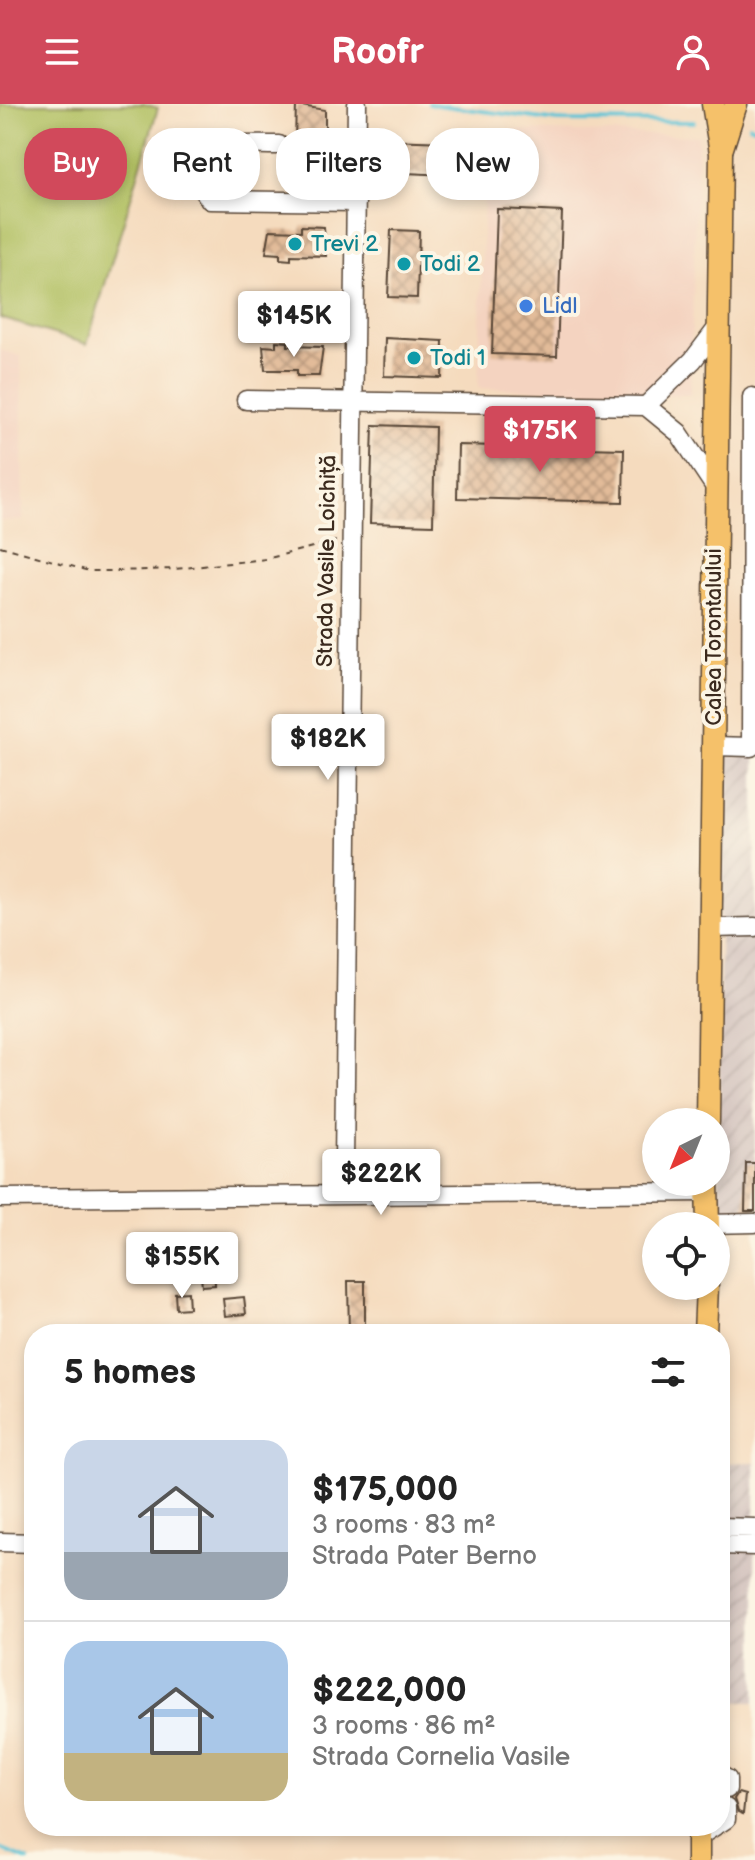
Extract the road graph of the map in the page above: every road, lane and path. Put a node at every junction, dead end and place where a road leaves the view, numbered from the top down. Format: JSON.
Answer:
{"nodes":[{"id":1,"x":357,"y":104,"type":"edge"},
{"id":2,"x":713,"y":104,"type":"edge"},
{"id":3,"x":736,"y":104,"type":"edge"},
{"id":4,"x":276,"y":145,"type":"edge"},
{"id":5,"x":721,"y":153,"type":"junction"},
{"id":6,"x":356,"y":202,"type":"junction"},
{"id":7,"x":718,"y":327,"type":"junction"},
{"id":8,"x":753,"y":397,"type":"edge"},
{"id":9,"x":246,"y":400,"type":"dead end"},
{"id":10,"x":353,"y":402,"type":"junction"},
{"id":11,"x":717,"y":402,"type":"junction"},
{"id":12,"x":646,"y":406,"type":"junction"},
{"id":13,"x":715,"y":487,"type":"junction"},
{"id":14,"x":351,"y":541,"type":"junction"},
{"id":15,"x":0,"y":546,"type":"edge"},
{"id":16,"x":713,"y":746,"type":"junction"},
{"id":17,"x":755,"y":927,"type":"edge"},
{"id":18,"x":711,"y":928,"type":"junction"},
{"id":19,"x":708,"y":1108,"type":"edge"},
{"id":20,"x":344,"y":1163,"type":"dead end"},
{"id":21,"x":642,"y":1188,"type":"edge"},
{"id":22,"x":0,"y":1198,"type":"edge"},
{"id":23,"x":755,"y":1223,"type":"edge"},
{"id":24,"x":730,"y":1224,"type":"edge"},
{"id":25,"x":706,"y":1300,"type":"edge"},
{"id":26,"x":705,"y":1324,"type":"edge"},
{"id":27,"x":730,"y":1527,"type":"edge"},
{"id":28,"x":755,"y":1528,"type":"edge"},
{"id":29,"x":0,"y":1542,"type":"edge"},
{"id":30,"x":24,"y":1543,"type":"edge"},
{"id":31,"x":730,"y":1545,"type":"edge"},
{"id":32,"x":755,"y":1546,"type":"edge"},
{"id":33,"x":702,"y":1836,"type":"edge"},
{"id":34,"x":698,"y":1860,"type":"edge"}],
"edges":[{"from":1,"to":6,"type":"street","name":"Strada Vasile Loichiță"},
{"from":2,"to":5,"type":"main road","name":"Calea Torontalului"},
{"from":3,"to":5,"type":"main road","name":"Calea Torontalului"},
{"from":4,"to":6,"type":"street"},
{"from":5,"to":7,"type":"main road","name":"Calea Torontalului"},
{"from":6,"to":10,"type":"street","name":"Strada Vasile Loichiță"},
{"from":7,"to":11,"type":"main road","name":"Calea Torontalului"},
{"from":7,"to":12,"type":"street"},
{"from":8,"to":11,"type":"street"},
{"from":8,"to":16,"type":"street"},
{"from":9,"to":10,"type":"street"},
{"from":10,"to":12,"type":"street"},
{"from":10,"to":14,"type":"street","name":"Strada Vasile Loichiță"},
{"from":11,"to":13,"type":"main road","name":"Calea Torontalului"},
{"from":12,"to":13,"type":"street"},
{"from":13,"to":16,"type":"main road","name":"Calea Torontalului"},
{"from":14,"to":15,"type":"path"},
{"from":14,"to":20,"type":"street","name":"Strada Vasile Loichiță"},
{"from":16,"to":18,"type":"main road","name":"Calea Torontalului"},
{"from":17,"to":18,"type":"street"},
{"from":18,"to":19,"type":"main road","name":"Calea Torontalului"},
{"from":21,"to":22,"type":"street"},
{"from":23,"to":24,"type":"street"},
{"from":25,"to":26,"type":"main road"},
{"from":27,"to":28,"type":"street"},
{"from":29,"to":30,"type":"street"},
{"from":31,"to":32,"type":"street"},
{"from":33,"to":34,"type":"main road"}]}
